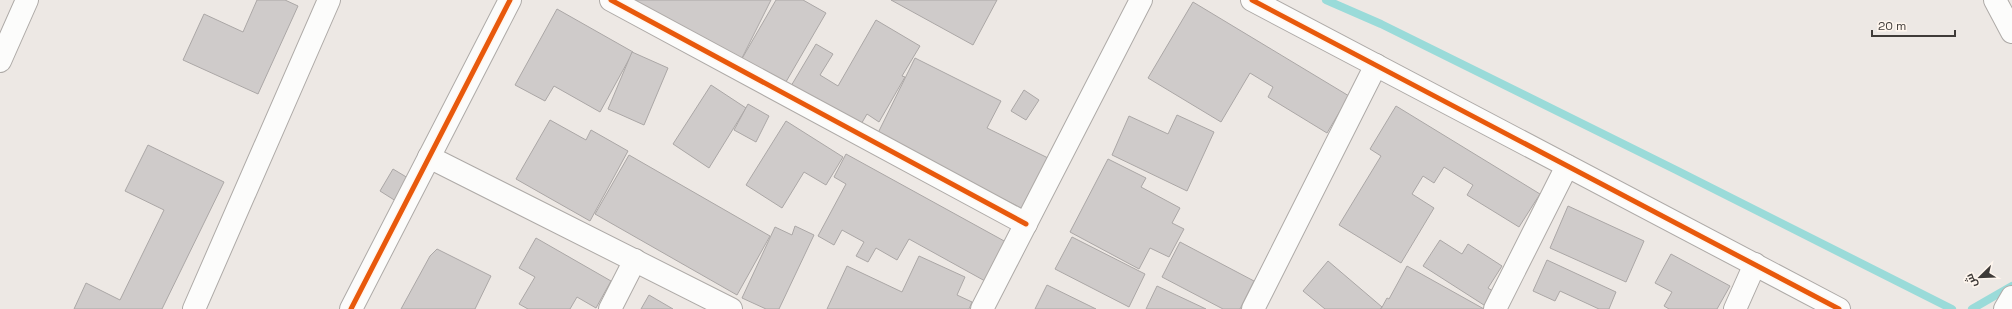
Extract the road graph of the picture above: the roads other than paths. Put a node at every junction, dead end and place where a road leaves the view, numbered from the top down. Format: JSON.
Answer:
{"nodes":[{"id":1,"x":27,"y":0,"type":"edge"},
{"id":2,"x":329,"y":0,"type":"edge"},
{"id":3,"x":510,"y":0,"type":"edge"},
{"id":4,"x":611,"y":0,"type":"edge"},
{"id":5,"x":1141,"y":0,"type":"edge"},
{"id":6,"x":1252,"y":0,"type":"edge"},
{"id":7,"x":1995,"y":0,"type":"edge"},
{"id":8,"x":2012,"y":32,"type":"edge"},
{"id":9,"x":0,"y":61,"type":"edge"},
{"id":10,"x":1376,"y":65,"type":"junction"},
{"id":11,"x":429,"y":157,"type":"junction"},
{"id":12,"x":1567,"y":166,"type":"junction"},
{"id":13,"x":1026,"y":224,"type":"junction"},
{"id":14,"x":635,"y":260,"type":"junction"},
{"id":15,"x":1755,"y":264,"type":"junction"},
{"id":16,"x":2012,"y":297,"type":"edge"},
{"id":17,"x":194,"y":309,"type":"edge"},
{"id":18,"x":350,"y":309,"type":"edge"},
{"id":19,"x":610,"y":309,"type":"edge"},
{"id":20,"x":731,"y":309,"type":"edge"},
{"id":21,"x":982,"y":309,"type":"edge"},
{"id":22,"x":1253,"y":309,"type":"edge"},
{"id":23,"x":1495,"y":309,"type":"edge"},
{"id":24,"x":1735,"y":309,"type":"edge"},
{"id":25,"x":1839,"y":309,"type":"edge"},
{"id":26,"x":2005,"y":309,"type":"edge"}],
"edges":[{"from":1,"to":9,"type":"street"},
{"from":2,"to":17,"type":"street"},
{"from":3,"to":11,"type":"street"},
{"from":4,"to":13,"type":"street"},
{"from":5,"to":13,"type":"street"},
{"from":6,"to":10,"type":"street"},
{"from":7,"to":8,"type":"street"},
{"from":10,"to":12,"type":"street"},
{"from":10,"to":22,"type":"street"},
{"from":11,"to":14,"type":"street"},
{"from":11,"to":18,"type":"street"},
{"from":12,"to":15,"type":"street"},
{"from":12,"to":23,"type":"street"},
{"from":13,"to":21,"type":"street"},
{"from":14,"to":19,"type":"street"},
{"from":14,"to":20,"type":"street"},
{"from":15,"to":24,"type":"street"},
{"from":15,"to":25,"type":"street"},
{"from":16,"to":26,"type":"street"}]}
